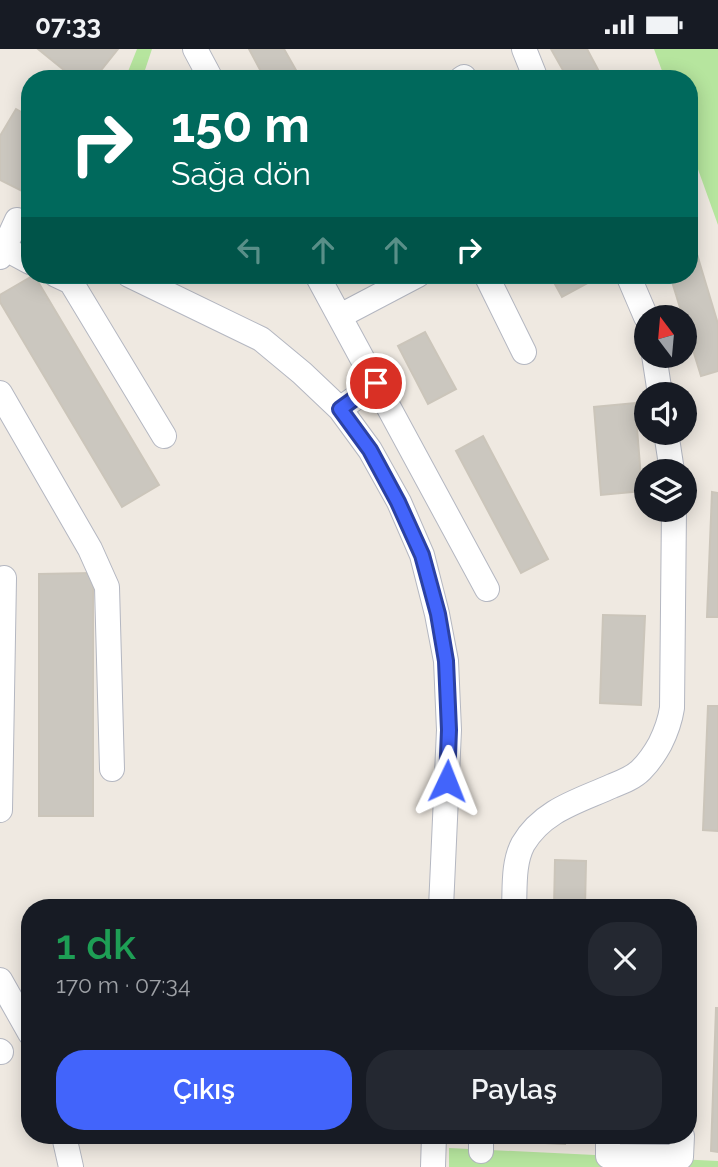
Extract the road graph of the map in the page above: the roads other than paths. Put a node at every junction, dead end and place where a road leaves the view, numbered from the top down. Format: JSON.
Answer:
{"nodes":[{"id":1,"x":195,"y":49,"type":"edge"},
{"id":2,"x":524,"y":49,"type":"edge"},
{"id":3,"x":206,"y":70,"type":"edge"},
{"id":4,"x":532,"y":70,"type":"edge"},
{"id":5,"x":15,"y":220,"type":"edge"},
{"id":6,"x":2,"y":253,"type":"edge"},
{"id":7,"x":21,"y":258,"type":"edge"},
{"id":8,"x":72,"y":284,"type":"edge"},
{"id":9,"x":148,"y":284,"type":"edge"},
{"id":10,"x":322,"y":284,"type":"edge"},
{"id":11,"x":401,"y":284,"type":"edge"},
{"id":12,"x":490,"y":284,"type":"edge"},
{"id":13,"x":632,"y":284,"type":"edge"},
{"id":14,"x":641,"y":305,"type":"edge"},
{"id":15,"x":340,"y":316,"type":"junction"},
{"id":16,"x":524,"y":352,"type":"dead end"},
{"id":17,"x":376,"y":383,"type":"junction"},
{"id":18,"x":0,"y":393,"type":"edge"},
{"id":19,"x":340,"y":409,"type":"junction"},
{"id":20,"x":164,"y":436,"type":"dead end"},
{"id":21,"x":674,"y":522,"type":"edge"},
{"id":22,"x":4,"y":578,"type":"dead end"},
{"id":23,"x":487,"y":589,"type":"dead end"},
{"id":24,"x":1,"y":695,"type":"edge"},
{"id":25,"x":113,"y":769,"type":"dead end"},
{"id":26,"x":0,"y":810,"type":"edge"},
{"id":27,"x":441,"y":899,"type":"edge"},
{"id":28,"x":514,"y":899,"type":"edge"},
{"id":29,"x":0,"y":979,"type":"edge"},
{"id":30,"x":21,"y":1017,"type":"edge"},
{"id":31,"x":66,"y":1144,"type":"edge"},
{"id":32,"x":434,"y":1144,"type":"edge"},
{"id":33,"x":608,"y":1144,"type":"edge"},
{"id":34,"x":682,"y":1144,"type":"edge"},
{"id":35,"x":71,"y":1167,"type":"edge"},
{"id":36,"x":433,"y":1167,"type":"edge"}],
"edges":[{"from":1,"to":3,"type":"street"},
{"from":2,"to":4,"type":"street"},
{"from":5,"to":6,"type":"street"},
{"from":6,"to":7,"type":"street"},
{"from":8,"to":20,"type":"street"},
{"from":9,"to":19,"type":"street"},
{"from":10,"to":15,"type":"street"},
{"from":11,"to":15,"type":"street"},
{"from":12,"to":16,"type":"street"},
{"from":13,"to":14,"type":"street"},
{"from":15,"to":17,"type":"street"},
{"from":17,"to":19,"type":"street"},
{"from":17,"to":23,"type":"street"},
{"from":18,"to":25,"type":"street"},
{"from":19,"to":27,"type":"street"},
{"from":21,"to":28,"type":"street"},
{"from":22,"to":24,"type":"street"},
{"from":24,"to":26,"type":"street"},
{"from":29,"to":30,"type":"street"},
{"from":31,"to":35,"type":"street"},
{"from":32,"to":36,"type":"street"},
{"from":33,"to":34,"type":"street"}]}
